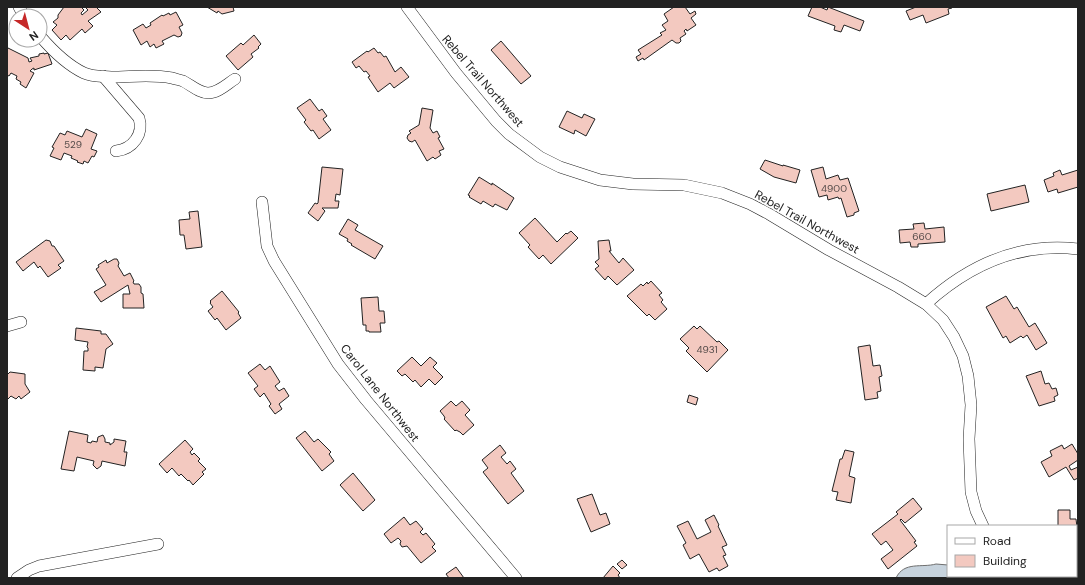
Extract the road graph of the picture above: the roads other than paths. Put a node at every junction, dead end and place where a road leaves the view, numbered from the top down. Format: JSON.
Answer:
{"nodes":[{"id":1,"x":407,"y":7,"type":"edge"},
{"id":2,"x":48,"y":46,"type":"edge"},
{"id":3,"x":103,"y":76,"type":"junction"},
{"id":4,"x":235,"y":79,"type":"dead end"},
{"id":5,"x":116,"y":151,"type":"dead end"},
{"id":6,"x":262,"y":202,"type":"dead end"},
{"id":7,"x":1078,"y":248,"type":"edge"},
{"id":8,"x":926,"y":304,"type":"junction"},
{"id":9,"x":22,"y":322,"type":"dead end"},
{"id":10,"x":7,"y":326,"type":"edge"},
{"id":11,"x":983,"y":525,"type":"edge"},
{"id":12,"x":158,"y":544,"type":"dead end"},
{"id":13,"x":17,"y":578,"type":"edge"},
{"id":14,"x":516,"y":578,"type":"edge"}],
"edges":[{"from":1,"to":8,"type":"street","name":"Rebel Trail Northwest"},
{"from":2,"to":3,"type":"street"},
{"from":3,"to":4,"type":"street"},
{"from":3,"to":5,"type":"street"},
{"from":6,"to":14,"type":"street","name":"Carol Lane Northwest"},
{"from":7,"to":8,"type":"street"},
{"from":8,"to":11,"type":"street","name":"Rebel Trail Northwest"},
{"from":9,"to":10,"type":"street"},
{"from":12,"to":13,"type":"street"}]}
